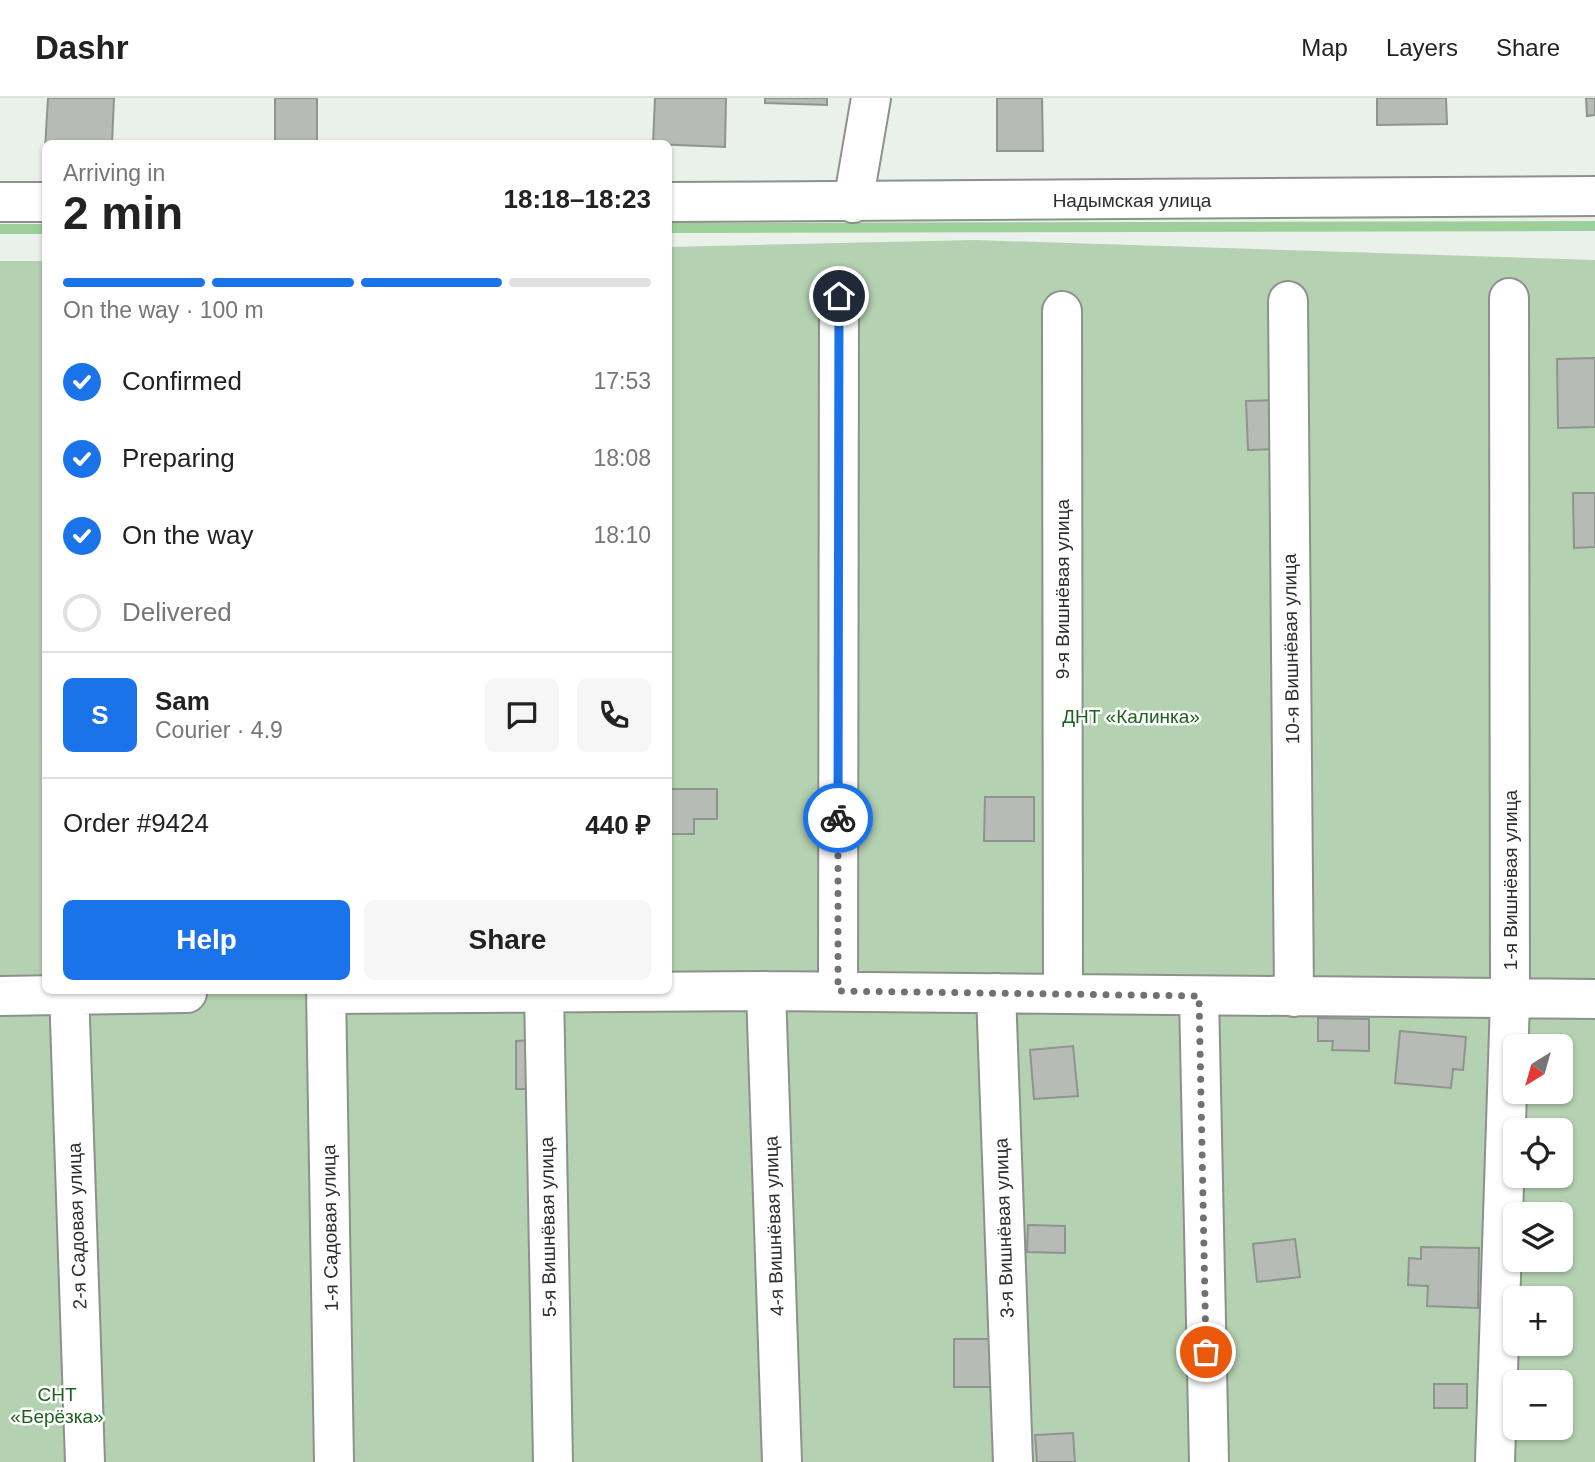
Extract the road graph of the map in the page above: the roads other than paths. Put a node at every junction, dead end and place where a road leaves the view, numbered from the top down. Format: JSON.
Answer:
{"nodes":[{"id":1,"x":871,"y":98,"type":"edge"},
{"id":2,"x":1595,"y":196,"type":"edge"},
{"id":3,"x":0,"y":202,"type":"edge"},
{"id":4,"x":42,"y":202,"type":"edge"},
{"id":5,"x":672,"y":202,"type":"edge"},
{"id":6,"x":853,"y":203,"type":"junction"},
{"id":7,"x":839,"y":296,"type":"dead end"},
{"id":8,"x":1509,"y":298,"type":"dead end"},
{"id":9,"x":1288,"y":301,"type":"dead end"},
{"id":10,"x":1062,"y":311,"type":"dead end"},
{"id":11,"x":672,"y":991,"type":"edge"},
{"id":12,"x":766,"y":991,"type":"junction"},
{"id":13,"x":838,"y":991,"type":"junction"},
{"id":14,"x":996,"y":993,"type":"junction"},
{"id":15,"x":46,"y":994,"type":"edge"},
{"id":16,"x":69,"y":994,"type":"edge"},
{"id":17,"x":326,"y":994,"type":"edge"},
{"id":18,"x":544,"y":994,"type":"edge"},
{"id":19,"x":1063,"y":994,"type":"junction"},
{"id":20,"x":0,"y":996,"type":"edge"},
{"id":21,"x":1199,"y":996,"type":"junction"},
{"id":22,"x":1294,"y":997,"type":"junction"},
{"id":23,"x":1595,"y":999,"type":"edge"},
{"id":24,"x":1510,"y":1000,"type":"junction"},
{"id":25,"x":85,"y":1462,"type":"edge"},
{"id":26,"x":334,"y":1462,"type":"edge"},
{"id":27,"x":553,"y":1462,"type":"edge"},
{"id":28,"x":782,"y":1462,"type":"edge"},
{"id":29,"x":1013,"y":1462,"type":"edge"},
{"id":30,"x":1209,"y":1462,"type":"edge"},
{"id":31,"x":1495,"y":1462,"type":"edge"}],
"edges":[{"from":1,"to":6,"type":"street"},
{"from":2,"to":6,"type":"street","name":"Надымская улица"},
{"from":3,"to":4,"type":"street"},
{"from":5,"to":6,"type":"street","name":"Надымская улица"},
{"from":7,"to":13,"type":"street"},
{"from":8,"to":24,"type":"street","name":"1-я Вишнёвая улица"},
{"from":9,"to":22,"type":"street","name":"10-я Вишнёвая улица"},
{"from":10,"to":19,"type":"street","name":"9-я Вишнёвая улица"},
{"from":11,"to":12,"type":"street"},
{"from":12,"to":13,"type":"street"},
{"from":12,"to":28,"type":"street","name":"4-я Вишнёвая улица"},
{"from":13,"to":14,"type":"street"},
{"from":14,"to":19,"type":"street"},
{"from":14,"to":29,"type":"street","name":"3-я Вишнёвая улица"},
{"from":15,"to":20,"type":"street"},
{"from":16,"to":25,"type":"street","name":"2-я Садовая улица"},
{"from":17,"to":26,"type":"street","name":"1-я Садовая улица"},
{"from":18,"to":27,"type":"street","name":"5-я Вишнёвая улица"},
{"from":19,"to":21,"type":"street"},
{"from":21,"to":22,"type":"street"},
{"from":21,"to":30,"type":"street"},
{"from":22,"to":24,"type":"street"},
{"from":23,"to":24,"type":"street"},
{"from":24,"to":31,"type":"street","name":"1-я Вишнёвая улица"}]}
